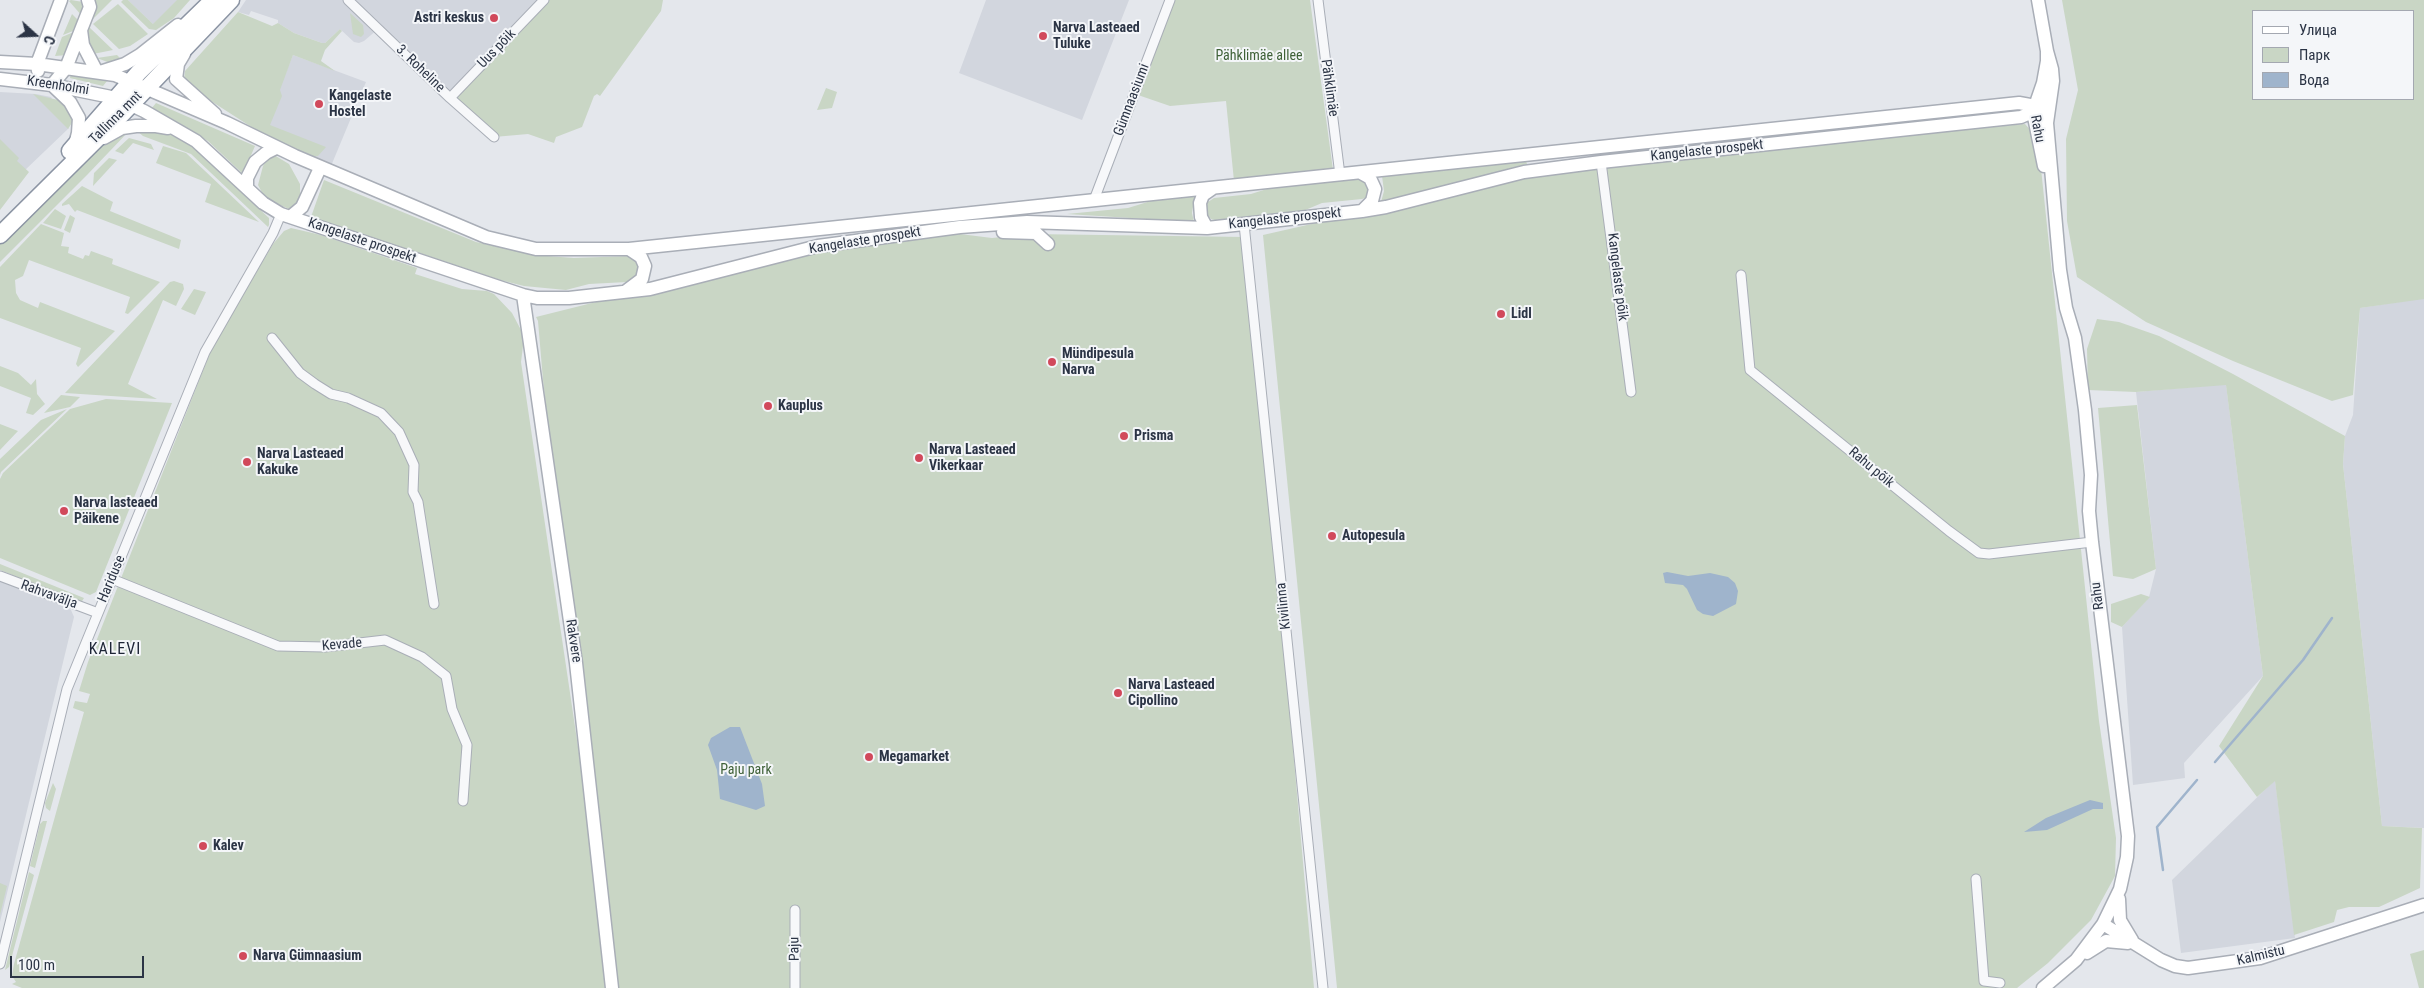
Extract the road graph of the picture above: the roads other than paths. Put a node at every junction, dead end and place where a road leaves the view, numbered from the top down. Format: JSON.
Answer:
{"nodes":[{"id":1,"x":61,"y":0,"type":"edge"},
{"id":2,"x":88,"y":0,"type":"edge"},
{"id":3,"x":211,"y":0,"type":"edge"},
{"id":4,"x":231,"y":0,"type":"edge"},
{"id":5,"x":348,"y":0,"type":"edge"},
{"id":6,"x":544,"y":0,"type":"edge"},
{"id":7,"x":1170,"y":0,"type":"edge"},
{"id":8,"x":1318,"y":0,"type":"edge"},
{"id":9,"x":2038,"y":0,"type":"edge"},
{"id":10,"x":81,"y":30,"type":"junction"},
{"id":11,"x":196,"y":37,"type":"junction"},
{"id":12,"x":2047,"y":51,"type":"junction"},
{"id":13,"x":0,"y":62,"type":"edge"},
{"id":14,"x":37,"y":64,"type":"junction"},
{"id":15,"x":66,"y":68,"type":"junction"},
{"id":16,"x":99,"y":72,"type":"junction"},
{"id":17,"x":2044,"y":75,"type":"junction"},
{"id":18,"x":0,"y":79,"type":"edge"},
{"id":19,"x":47,"y":84,"type":"junction"},
{"id":20,"x":138,"y":85,"type":"junction"},
{"id":21,"x":2050,"y":97,"type":"junction"},
{"id":22,"x":116,"y":98,"type":"junction"},
{"id":23,"x":450,"y":98,"type":"junction"},
{"id":24,"x":2019,"y":103,"type":"junction"},
{"id":25,"x":131,"y":104,"type":"junction"},
{"id":26,"x":2035,"y":110,"type":"junction"},
{"id":27,"x":2021,"y":117,"type":"junction"},
{"id":28,"x":227,"y":123,"type":"junction"},
{"id":29,"x":2041,"y":125,"type":"junction"},
{"id":30,"x":179,"y":131,"type":"junction"},
{"id":31,"x":494,"y":137,"type":"dead end"},
{"id":32,"x":276,"y":148,"type":"junction"},
{"id":33,"x":79,"y":149,"type":"junction"},
{"id":34,"x":1601,"y":162,"type":"junction"},
{"id":35,"x":320,"y":168,"type":"junction"},
{"id":36,"x":1361,"y":173,"type":"junction"},
{"id":37,"x":1340,"y":175,"type":"junction"},
{"id":38,"x":247,"y":188,"type":"junction"},
{"id":39,"x":1213,"y":188,"type":"junction"},
{"id":40,"x":1094,"y":200,"type":"junction"},
{"id":41,"x":1051,"y":205,"type":"junction"},
{"id":42,"x":1362,"y":211,"type":"junction"},
{"id":43,"x":285,"y":215,"type":"junction"},
{"id":44,"x":0,"y":222,"type":"edge"},
{"id":45,"x":1049,"y":222,"type":"junction"},
{"id":46,"x":1244,"y":224,"type":"junction"},
{"id":47,"x":960,"y":227,"type":"junction"},
{"id":48,"x":1207,"y":228,"type":"junction"},
{"id":49,"x":0,"y":235,"type":"edge"},
{"id":50,"x":1048,"y":244,"type":"dead end"},
{"id":51,"x":629,"y":249,"type":"junction"},
{"id":52,"x":1741,"y":274,"type":"dead end"},
{"id":53,"x":625,"y":292,"type":"junction"},
{"id":54,"x":523,"y":295,"type":"junction"},
{"id":55,"x":272,"y":338,"type":"dead end"},
{"id":56,"x":1631,"y":392,"type":"dead end"},
{"id":57,"x":2092,"y":542,"type":"junction"},
{"id":58,"x":0,"y":576,"type":"edge"},
{"id":59,"x":112,"y":580,"type":"junction"},
{"id":60,"x":434,"y":604,"type":"dead end"},
{"id":61,"x":98,"y":613,"type":"junction"},
{"id":62,"x":463,"y":801,"type":"dead end"},
{"id":63,"x":1976,"y":878,"type":"dead end"},
{"id":64,"x":2119,"y":893,"type":"junction"},
{"id":65,"x":2424,"y":905,"type":"edge"},
{"id":66,"x":794,"y":910,"type":"dead end"},
{"id":67,"x":2103,"y":924,"type":"junction"},
{"id":68,"x":2135,"y":944,"type":"junction"},
{"id":69,"x":2076,"y":960,"type":"junction"},
{"id":70,"x":0,"y":964,"type":"edge"},
{"id":71,"x":2000,"y":983,"type":"dead end"},
{"id":72,"x":612,"y":988,"type":"edge"},
{"id":73,"x":795,"y":988,"type":"edge"},
{"id":74,"x":1323,"y":988,"type":"edge"},
{"id":75,"x":2043,"y":988,"type":"edge"}],
"edges":[{"from":1,"to":14,"type":"main road"},
{"from":2,"to":10,"type":"main road"},
{"from":3,"to":16,"type":"main road"},
{"from":3,"to":20,"type":"highway","name":"Tallinna mnt"},
{"from":4,"to":11,"type":"highway","name":"Tallinna mnt"},
{"from":5,"to":23,"type":"street","name":"3. Roheline"},
{"from":6,"to":23,"type":"street","name":"Uus põik"},
{"from":7,"to":40,"type":"street","name":"Gümnaasiumi"},
{"from":8,"to":37,"type":"street","name":"Pähklimäe"},
{"from":9,"to":12,"type":"main road","name":"Rahu"},
{"from":10,"to":15,"type":"main road"},
{"from":10,"to":16,"type":"main road"},
{"from":11,"to":20,"type":"highway","name":"Tallinna mnt"},
{"from":11,"to":28,"type":"main road"},
{"from":12,"to":17,"type":"main road","name":"Rahu"},
{"from":12,"to":21,"type":"main road","name":"Rahu"},
{"from":13,"to":14,"type":"main road","name":"Kreenholmi"},
{"from":14,"to":15,"type":"main road","name":"Kreenholmi"},
{"from":14,"to":19,"type":"main road"},
{"from":15,"to":16,"type":"main road","name":"Kreenholmi"},
{"from":15,"to":19,"type":"main road"},
{"from":16,"to":20,"type":"main road","name":"Kreenholmi"},
{"from":17,"to":24,"type":"main road"},
{"from":17,"to":26,"type":"main road","name":"Rahu"},
{"from":18,"to":19,"type":"main road","name":"Kreenholmi"},
{"from":19,"to":22,"type":"main road","name":"Kreenholmi"},
{"from":19,"to":33,"type":"main road"},
{"from":20,"to":22,"type":"highway","name":"Tallinna mnt"},
{"from":20,"to":25,"type":"highway","name":"Tallinna mnt"},
{"from":20,"to":28,"type":"main road","name":"Kangelaste prospekt"},
{"from":21,"to":26,"type":"main road","name":"Kangelaste prospekt"},
{"from":21,"to":29,"type":"main road","name":"Rahu"},
{"from":22,"to":25,"type":"main road","name":"Kreenholmi"},
{"from":22,"to":33,"type":"highway","name":"Tallinna mnt"},
{"from":23,"to":31,"type":"street","name":"3. Roheline"},
{"from":24,"to":26,"type":"main road"},
{"from":24,"to":36,"type":"main road","name":"Kangelaste prospekt"},
{"from":25,"to":30,"type":"main road","name":"Kangelaste prospekt"},
{"from":25,"to":33,"type":"highway","name":"Tallinna mnt"},
{"from":26,"to":27,"type":"main road","name":"Kangelaste prospekt"},
{"from":26,"to":29,"type":"main road","name":"Rahu"},
{"from":27,"to":29,"type":"main road"},
{"from":27,"to":34,"type":"main road","name":"Kangelaste prospekt"},
{"from":28,"to":32,"type":"main road","name":"Kangelaste prospekt"},
{"from":29,"to":57,"type":"main road","name":"Rahu"},
{"from":30,"to":33,"type":"main road"},
{"from":30,"to":38,"type":"main road","name":"Kangelaste prospekt"},
{"from":32,"to":35,"type":"main road","name":"Kangelaste prospekt"},
{"from":32,"to":38,"type":"main road"},
{"from":33,"to":44,"type":"highway","name":"Tallinna mnt"},
{"from":33,"to":49,"type":"highway","name":"Tallinna mnt"},
{"from":34,"to":42,"type":"main road","name":"Kangelaste prospekt"},
{"from":34,"to":56,"type":"street","name":"Kangelaste põik"},
{"from":35,"to":43,"type":"main road"},
{"from":35,"to":51,"type":"main road","name":"Kangelaste prospekt"},
{"from":36,"to":37,"type":"main road","name":"Kangelaste prospekt"},
{"from":36,"to":42,"type":"main road"},
{"from":37,"to":39,"type":"main road","name":"Kangelaste prospekt"},
{"from":38,"to":43,"type":"main road","name":"Kangelaste prospekt"},
{"from":39,"to":40,"type":"main road","name":"Kangelaste prospekt"},
{"from":39,"to":48,"type":"main road"},
{"from":40,"to":41,"type":"main road","name":"Kangelaste prospekt"},
{"from":41,"to":45,"type":"main road"},
{"from":41,"to":51,"type":"main road","name":"Kangelaste prospekt"},
{"from":42,"to":46,"type":"main road","name":"Kangelaste prospekt"},
{"from":43,"to":54,"type":"main road","name":"Kangelaste prospekt"},
{"from":43,"to":59,"type":"street","name":"Hariduse"},
{"from":45,"to":47,"type":"main road","name":"Kangelaste prospekt"},
{"from":45,"to":48,"type":"main road","name":"Kangelaste prospekt"},
{"from":46,"to":48,"type":"main road","name":"Kangelaste prospekt"},
{"from":46,"to":74,"type":"street","name":"Kivilinna"},
{"from":47,"to":50,"type":"main road"},
{"from":47,"to":53,"type":"main road","name":"Kangelaste prospekt"},
{"from":51,"to":53,"type":"main road"},
{"from":52,"to":57,"type":"street","name":"Rahu põik"},
{"from":53,"to":54,"type":"main road","name":"Kangelaste prospekt"},
{"from":54,"to":72,"type":"main road","name":"Rakvere"},
{"from":55,"to":60,"type":"street"},
{"from":57,"to":64,"type":"main road","name":"Rahu"},
{"from":58,"to":61,"type":"street","name":"Rahvavälja"},
{"from":59,"to":61,"type":"street","name":"Hariduse"},
{"from":59,"to":62,"type":"street","name":"Kevade"},
{"from":61,"to":70,"type":"street","name":"Hariduse"},
{"from":63,"to":71,"type":"street"},
{"from":64,"to":67,"type":"main road","name":"Rahu"},
{"from":64,"to":68,"type":"main road"},
{"from":65,"to":68,"type":"main road","name":"Kalmistu"},
{"from":66,"to":73,"type":"street","name":"Paju"},
{"from":67,"to":68,"type":"main road","name":"Kalmistu"},
{"from":67,"to":69,"type":"main road","name":"Rahu"},
{"from":68,"to":69,"type":"main road"},
{"from":69,"to":75,"type":"main road","name":"Rahu"}]}
